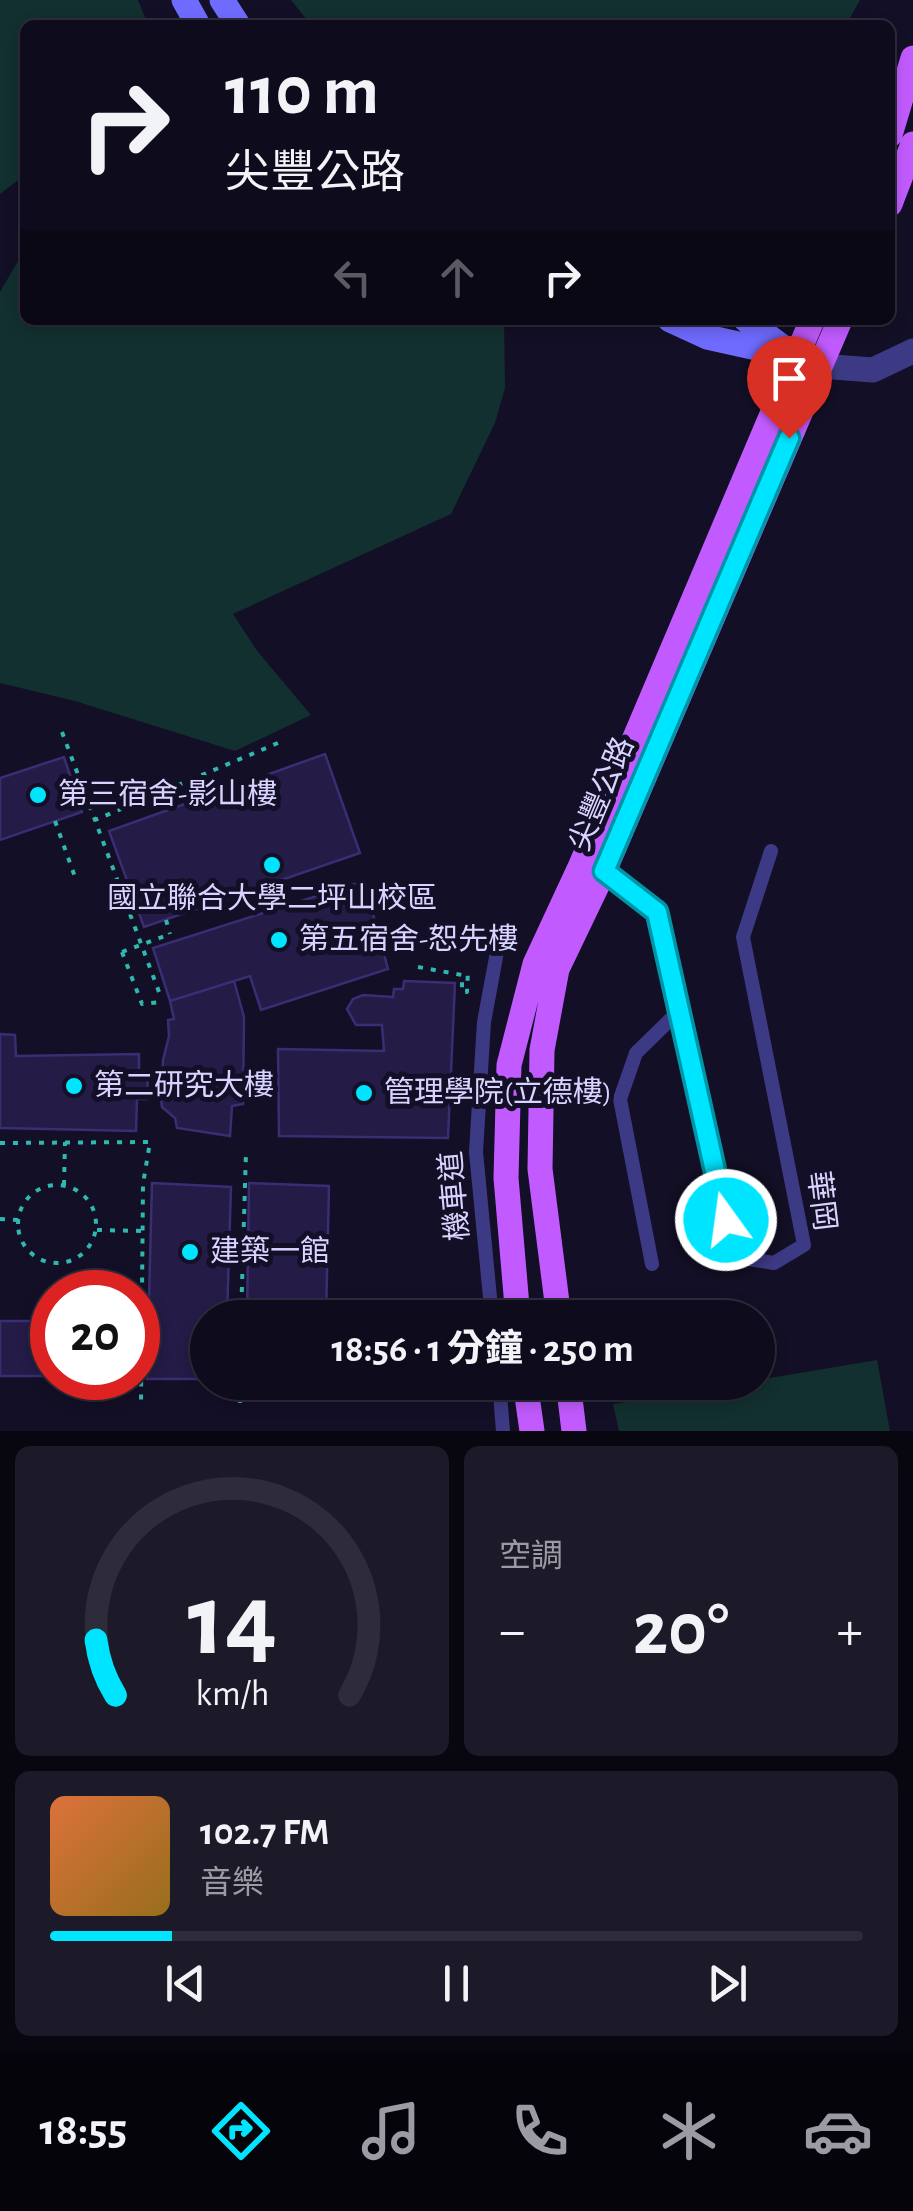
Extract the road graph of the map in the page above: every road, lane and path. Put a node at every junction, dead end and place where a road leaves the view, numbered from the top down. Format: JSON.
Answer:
{"nodes":[{"id":1,"x":913,"y":58,"type":"edge"},
{"id":2,"x":895,"y":118,"type":"edge"},
{"id":3,"x":913,"y":144,"type":"edge"},
{"id":4,"x":895,"y":191,"type":"edge"},
{"id":5,"x":681,"y":325,"type":"edge"},
{"id":6,"x":753,"y":325,"type":"edge"},
{"id":7,"x":812,"y":325,"type":"edge"},
{"id":8,"x":836,"y":325,"type":"edge"},
{"id":9,"x":913,"y":351,"type":"edge"},
{"id":10,"x":808,"y":362,"type":"junction"},
{"id":11,"x":62,"y":732,"type":"dead end"},
{"id":12,"x":278,"y":743,"type":"dead end"},
{"id":13,"x":95,"y":820,"type":"junction"},
{"id":14,"x":56,"y":821,"type":"dead end"},
{"id":15,"x":772,"y":851,"type":"dead end"},
{"id":16,"x":592,"y":868,"type":"junction"},
{"id":17,"x":75,"y":878,"type":"dead end"},
{"id":18,"x":166,"y":920,"type":"dead end"},
{"id":19,"x":496,"y":952,"type":"dead end"},
{"id":20,"x":418,"y":968,"type":"dead end"},
{"id":21,"x":468,"y":970,"type":"dead end"},
{"id":22,"x":159,"y":992,"type":"dead end"},
{"id":23,"x":160,"y":1002,"type":"dead end"},
{"id":24,"x":678,"y":1012,"type":"junction"},
{"id":25,"x":65,"y":1142,"type":"junction"},
{"id":26,"x":0,"y":1143,"type":"edge"},
{"id":27,"x":246,"y":1152,"type":"dead end"},
{"id":28,"x":64,"y":1186,"type":"junction"},
{"id":29,"x":0,"y":1220,"type":"edge"},
{"id":30,"x":18,"y":1220,"type":"junction"},
{"id":31,"x":96,"y":1230,"type":"junction"},
{"id":32,"x":142,"y":1231,"type":"junction"},
{"id":33,"x":652,"y":1264,"type":"dead end"},
{"id":34,"x":242,"y":1300,"type":"edge"},
{"id":35,"x":490,"y":1300,"type":"edge"},
{"id":36,"x":516,"y":1300,"type":"edge"},
{"id":37,"x":557,"y":1300,"type":"edge"},
{"id":38,"x":499,"y":1400,"type":"edge"},
{"id":39,"x":528,"y":1400,"type":"edge"},
{"id":40,"x":570,"y":1400,"type":"edge"},
{"id":41,"x":141,"y":1402,"type":"dead end"},
{"id":42,"x":502,"y":1431,"type":"edge"},
{"id":43,"x":532,"y":1431,"type":"edge"},
{"id":44,"x":574,"y":1431,"type":"edge"}],
"edges":[{"from":1,"to":2,"type":"main road"},
{"from":3,"to":4,"type":"main road"},
{"from":5,"to":10,"type":"street"},
{"from":6,"to":10,"type":"street"},
{"from":7,"to":10,"type":"main road","name":"尖豐公路"},
{"from":8,"to":10,"type":"main road","name":"尖豐公路"},
{"from":9,"to":10,"type":"street"},
{"from":10,"to":16,"type":"main road","name":"尖豐公路"},
{"from":11,"to":13,"type":"path"},
{"from":12,"to":13,"type":"path"},
{"from":13,"to":22,"type":"path"},
{"from":14,"to":17,"type":"path"},
{"from":15,"to":24,"type":"lane","name":"華岡"},
{"from":16,"to":24,"type":"lane","name":"華岡"},
{"from":16,"to":36,"type":"main road","name":"尖豐公路"},
{"from":16,"to":37,"type":"main road","name":"尖豐公路"},
{"from":18,"to":23,"type":"path","bridge":true},
{"from":19,"to":35,"type":"lane","name":"機車道"},
{"from":20,"to":21,"type":"path"},
{"from":24,"to":33,"type":"lane"},
{"from":25,"to":26,"type":"path"},
{"from":25,"to":28,"type":"path"},
{"from":25,"to":32,"type":"path"},
{"from":27,"to":34,"type":"path"},
{"from":28,"to":30,"type":"path"},
{"from":28,"to":31,"type":"path"},
{"from":29,"to":30,"type":"path"},
{"from":30,"to":31,"type":"path"},
{"from":31,"to":32,"type":"path"},
{"from":32,"to":41,"type":"path"},
{"from":38,"to":42,"type":"lane"},
{"from":39,"to":43,"type":"main road"},
{"from":40,"to":44,"type":"main road"}]}
